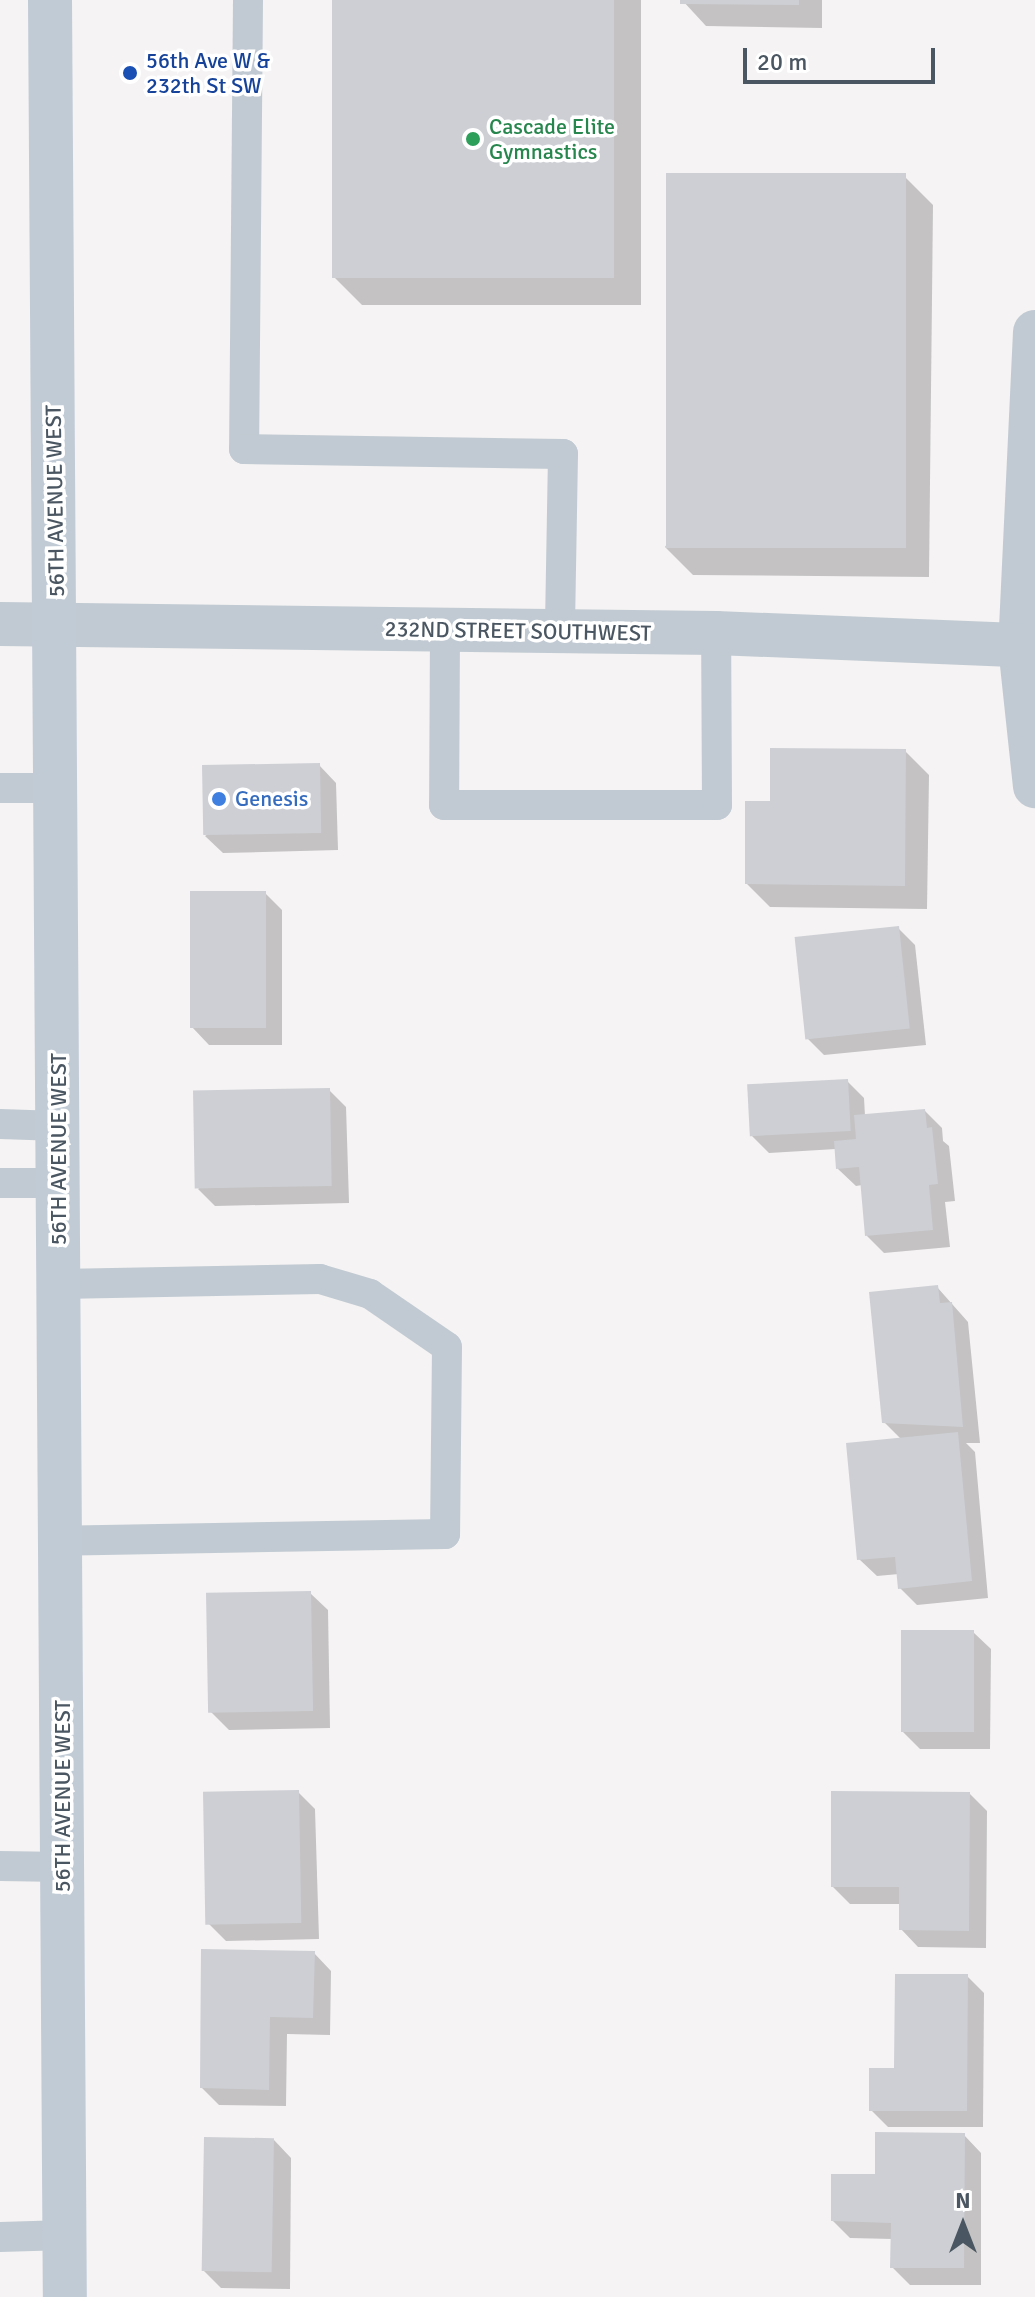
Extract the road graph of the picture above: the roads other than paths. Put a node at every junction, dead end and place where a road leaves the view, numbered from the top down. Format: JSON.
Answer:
{"nodes":[{"id":1,"x":50,"y":0,"type":"edge"},
{"id":2,"x":248,"y":0,"type":"edge"},
{"id":3,"x":1035,"y":332,"type":"edge"},
{"id":4,"x":0,"y":624,"type":"edge"},
{"id":5,"x":56,"y":624,"type":"junction"},
{"id":6,"x":445,"y":631,"type":"junction"},
{"id":7,"x":560,"y":631,"type":"junction"},
{"id":8,"x":716,"y":633,"type":"junction"},
{"id":9,"x":1028,"y":646,"type":"edge"},
{"id":10,"x":1035,"y":786,"type":"edge"},
{"id":11,"x":0,"y":788,"type":"edge"},
{"id":12,"x":56,"y":788,"type":"junction"},
{"id":13,"x":0,"y":1124,"type":"edge"},
{"id":14,"x":59,"y":1126,"type":"junction"},
{"id":15,"x":0,"y":1183,"type":"edge"},
{"id":16,"x":59,"y":1183,"type":"junction"},
{"id":17,"x":60,"y":1284,"type":"junction"},
{"id":18,"x":61,"y":1541,"type":"junction"},
{"id":19,"x":0,"y":1866,"type":"edge"},
{"id":20,"x":64,"y":1867,"type":"junction"},
{"id":21,"x":66,"y":2235,"type":"junction"},
{"id":22,"x":0,"y":2237,"type":"edge"},
{"id":23,"x":65,"y":2297,"type":"edge"}],
"edges":[{"from":1,"to":5,"type":"main road","name":"56TH AVENUE WEST"},
{"from":2,"to":7,"type":"lane"},
{"from":3,"to":9,"type":"street"},
{"from":4,"to":5,"type":"street","name":"232ND STREET SOUTHWEST"},
{"from":5,"to":6,"type":"street","name":"232ND STREET SOUTHWEST"},
{"from":5,"to":12,"type":"main road","name":"56TH AVENUE WEST"},
{"from":6,"to":7,"type":"street","name":"232ND STREET SOUTHWEST"},
{"from":6,"to":8,"type":"lane"},
{"from":7,"to":8,"type":"street","name":"232ND STREET SOUTHWEST"},
{"from":8,"to":9,"type":"street","name":"232ND STREET SOUTHWEST"},
{"from":9,"to":10,"type":"street"},
{"from":11,"to":12,"type":"lane"},
{"from":12,"to":14,"type":"main road","name":"56TH AVENUE WEST"},
{"from":13,"to":14,"type":"lane"},
{"from":14,"to":16,"type":"main road","name":"56TH AVENUE WEST"},
{"from":15,"to":16,"type":"lane"},
{"from":16,"to":17,"type":"main road","name":"56TH AVENUE WEST"},
{"from":17,"to":18,"type":"main road","name":"56TH AVENUE WEST"},
{"from":17,"to":18,"type":"lane"},
{"from":18,"to":20,"type":"main road","name":"56TH AVENUE WEST"},
{"from":19,"to":20,"type":"lane"},
{"from":20,"to":21,"type":"main road","name":"56TH AVENUE WEST"},
{"from":21,"to":22,"type":"lane"},
{"from":21,"to":23,"type":"main road","name":"56TH AVENUE WEST"}]}
